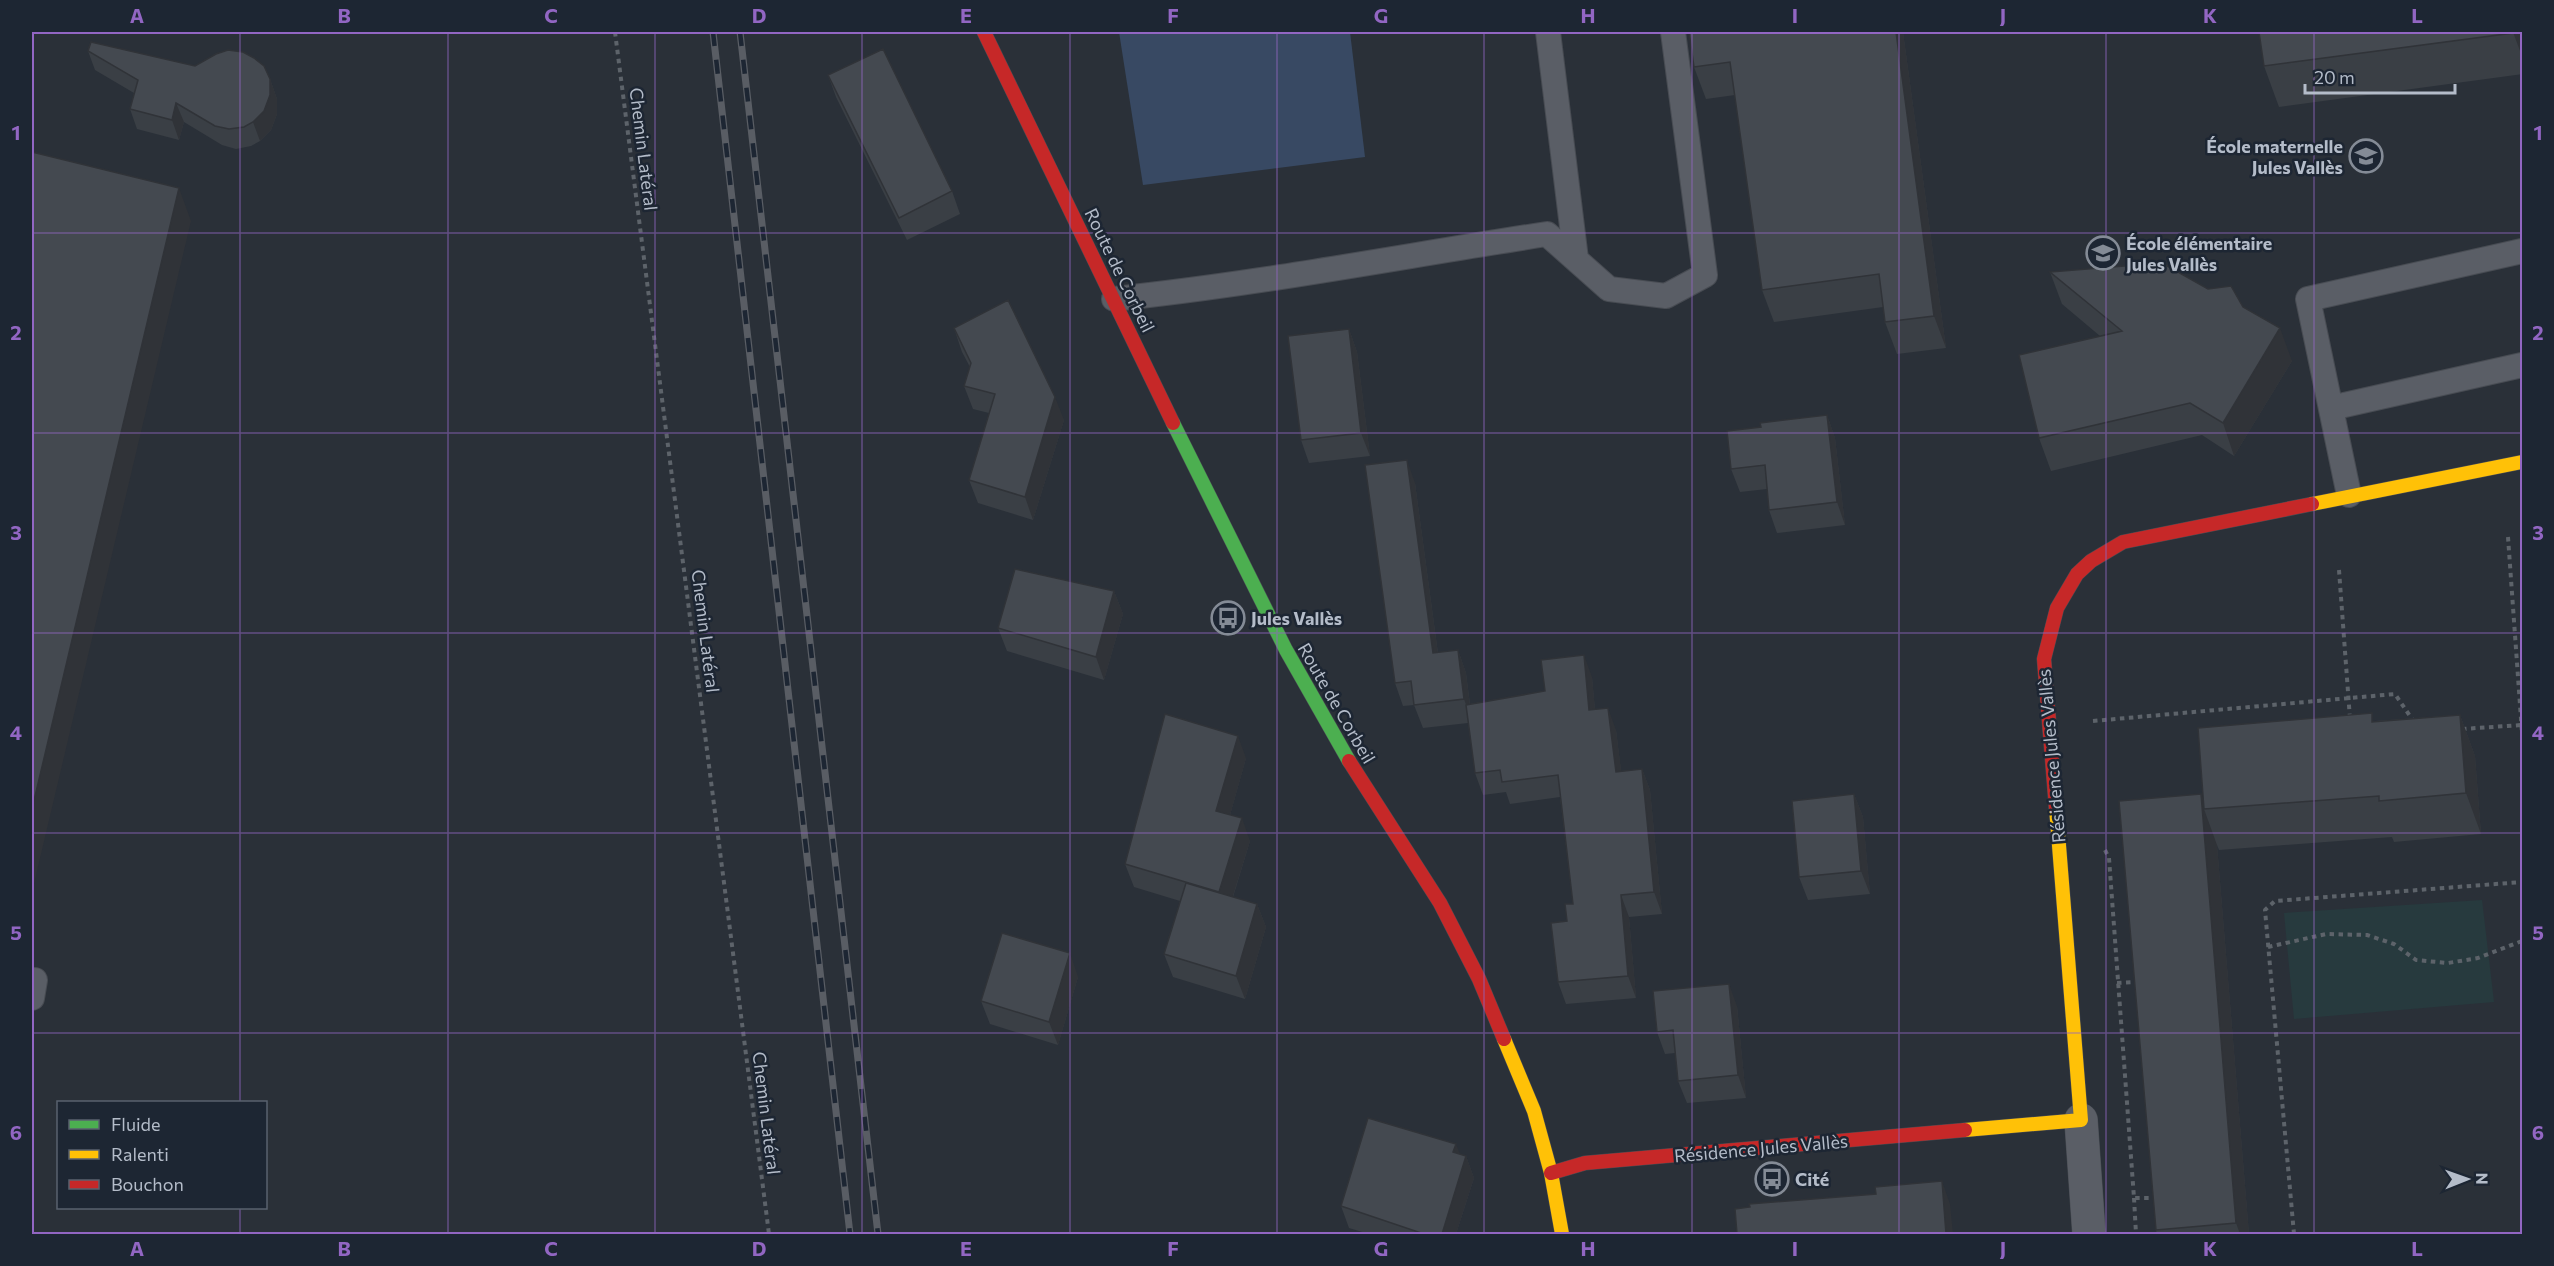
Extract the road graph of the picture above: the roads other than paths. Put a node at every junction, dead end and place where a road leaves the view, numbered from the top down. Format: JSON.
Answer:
{"nodes":[{"id":1,"x":984,"y":32,"type":"edge"},
{"id":2,"x":1548,"y":32,"type":"edge"},
{"id":3,"x":1673,"y":32,"type":"edge"},
{"id":4,"x":2523,"y":251,"type":"edge"},
{"id":5,"x":1576,"y":259,"type":"junction"},
{"id":6,"x":1114,"y":299,"type":"junction"},
{"id":7,"x":2523,"y":365,"type":"edge"},
{"id":8,"x":2331,"y":408,"type":"junction"},
{"id":9,"x":2523,"y":462,"type":"edge"},
{"id":10,"x":2349,"y":495,"type":"junction"},
{"id":11,"x":2081,"y":1120,"type":"junction"},
{"id":12,"x":1551,"y":1173,"type":"junction"},
{"id":13,"x":1562,"y":1234,"type":"edge"},
{"id":14,"x":2089,"y":1234,"type":"edge"}],
"edges":[{"from":1,"to":6,"type":"street","name":"Route de Corbeil"},
{"from":2,"to":5,"type":"lane"},
{"from":3,"to":5,"type":"lane"},
{"from":4,"to":8,"type":"lane"},
{"from":5,"to":6,"type":"lane"},
{"from":6,"to":12,"type":"street","name":"Route de Corbeil"},
{"from":7,"to":8,"type":"lane"},
{"from":8,"to":10,"type":"lane"},
{"from":9,"to":10,"type":"street","name":"Résidence Jules Vallès"},
{"from":10,"to":11,"type":"street","name":"Résidence Jules Vallès"},
{"from":11,"to":12,"type":"street","name":"Résidence Jules Vallès"},
{"from":11,"to":14,"type":"street","name":"Résidence Jules Vallès"},
{"from":12,"to":13,"type":"street","name":"Route de Corbeil"}]}
